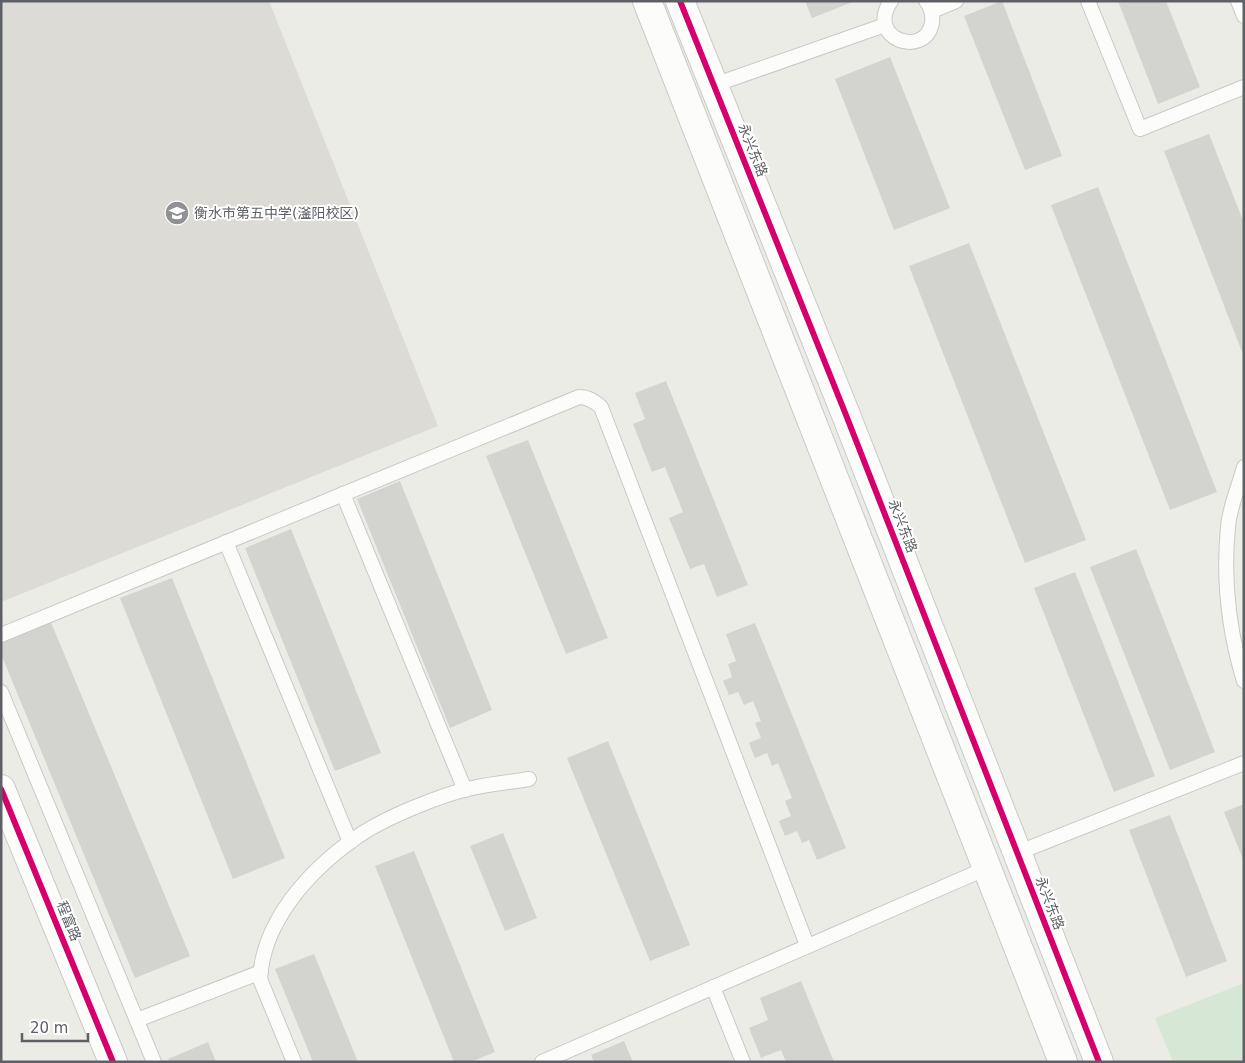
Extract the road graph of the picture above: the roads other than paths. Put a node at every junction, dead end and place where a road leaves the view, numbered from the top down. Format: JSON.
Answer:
{"nodes":[{"id":1,"x":647,"y":1,"type":"edge"},
{"id":2,"x":680,"y":1,"type":"edge"},
{"id":3,"x":891,"y":1,"type":"edge"},
{"id":4,"x":956,"y":1,"type":"edge"},
{"id":5,"x":1088,"y":1,"type":"edge"},
{"id":6,"x":1238,"y":1,"type":"edge"},
{"id":7,"x":929,"y":6,"type":"edge"},
{"id":8,"x":1244,"y":16,"type":"edge"},
{"id":9,"x":885,"y":25,"type":"junction"},
{"id":10,"x":714,"y":85,"type":"junction"},
{"id":11,"x":1244,"y":87,"type":"edge"},
{"id":12,"x":1244,"y":467,"type":"edge"},
{"id":13,"x":343,"y":494,"type":"junction"},
{"id":14,"x":226,"y":542,"type":"junction"},
{"id":15,"x":1,"y":635,"type":"edge"},
{"id":16,"x":1244,"y":680,"type":"edge"},
{"id":17,"x":1,"y":692,"type":"edge"},
{"id":18,"x":1244,"y":763,"type":"edge"},
{"id":19,"x":529,"y":779,"type":"dead end"},
{"id":20,"x":1,"y":789,"type":"edge"},
{"id":21,"x":465,"y":790,"type":"junction"},
{"id":22,"x":350,"y":842,"type":"junction"},
{"id":23,"x":1017,"y":854,"type":"junction"},
{"id":24,"x":987,"y":868,"type":"junction"},
{"id":25,"x":807,"y":946,"type":"junction"},
{"id":26,"x":261,"y":972,"type":"junction"},
{"id":27,"x":713,"y":987,"type":"junction"},
{"id":28,"x":137,"y":1020,"type":"junction"},
{"id":29,"x":113,"y":1062,"type":"edge"},
{"id":30,"x":154,"y":1062,"type":"edge"},
{"id":31,"x":294,"y":1062,"type":"edge"},
{"id":32,"x":542,"y":1062,"type":"edge"},
{"id":33,"x":743,"y":1062,"type":"edge"},
{"id":34,"x":1063,"y":1062,"type":"edge"},
{"id":35,"x":1099,"y":1062,"type":"edge"}],
"edges":[{"from":1,"to":24,"type":"street"},
{"from":2,"to":10,"type":"street","name":"永兴东路"},
{"from":3,"to":9,"type":"lane"},
{"from":4,"to":7,"type":"lane"},
{"from":5,"to":11,"type":"lane"},
{"from":6,"to":8,"type":"lane"},
{"from":7,"to":9,"type":"lane"},
{"from":9,"to":10,"type":"lane"},
{"from":10,"to":23,"type":"street","name":"永兴东路"},
{"from":12,"to":16,"type":"lane"},
{"from":13,"to":14,"type":"lane"},
{"from":13,"to":21,"type":"lane"},
{"from":13,"to":25,"type":"lane"},
{"from":14,"to":15,"type":"lane"},
{"from":14,"to":22,"type":"lane"},
{"from":17,"to":28,"type":"lane"},
{"from":18,"to":23,"type":"lane"},
{"from":19,"to":21,"type":"lane"},
{"from":20,"to":29,"type":"street","name":"程富路"},
{"from":21,"to":22,"type":"lane"},
{"from":22,"to":26,"type":"lane"},
{"from":23,"to":35,"type":"street","name":"永兴东路"},
{"from":24,"to":25,"type":"lane"},
{"from":24,"to":34,"type":"street"},
{"from":25,"to":27,"type":"lane"},
{"from":26,"to":28,"type":"lane"},
{"from":26,"to":31,"type":"lane"},
{"from":27,"to":32,"type":"lane"},
{"from":27,"to":33,"type":"lane"},
{"from":28,"to":30,"type":"lane"}]}
